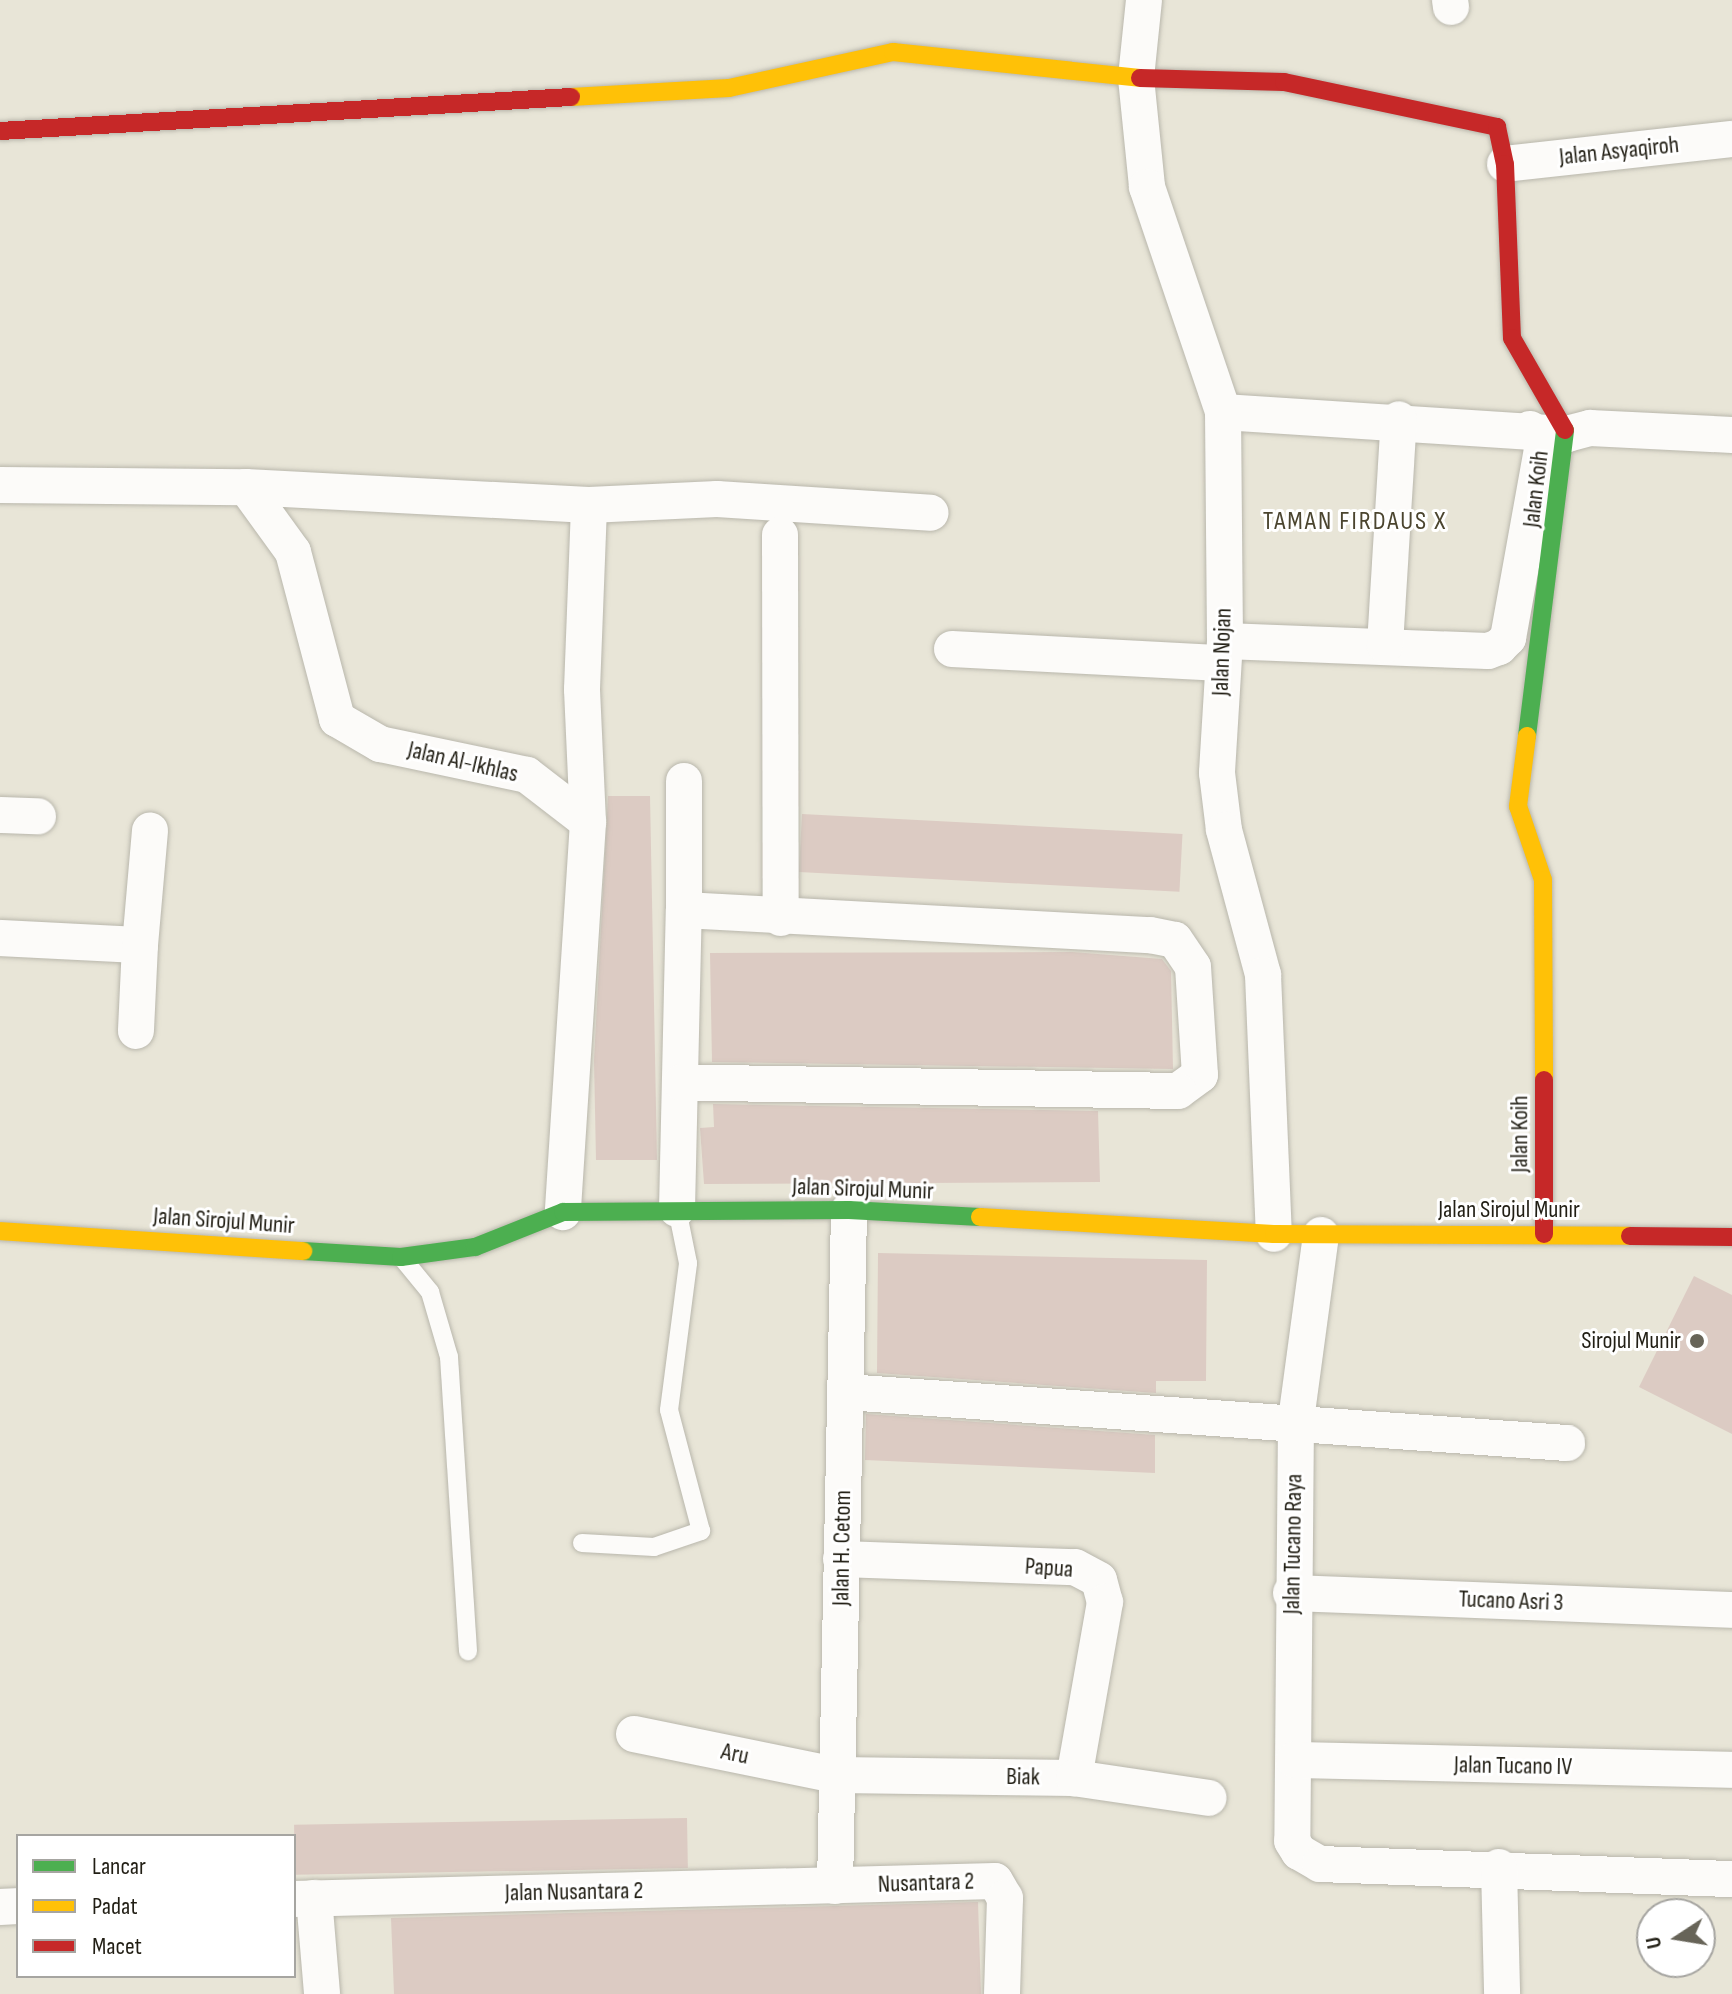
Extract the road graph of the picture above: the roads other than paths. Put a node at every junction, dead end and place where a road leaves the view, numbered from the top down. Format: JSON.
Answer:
{"nodes":[{"id":1,"x":1144,"y":0,"type":"edge"},
{"id":2,"x":1136,"y":78,"type":"junction"},
{"id":3,"x":0,"y":131,"type":"edge"},
{"id":4,"x":1732,"y":139,"type":"edge"},
{"id":5,"x":1505,"y":164,"type":"junction"},
{"id":6,"x":1223,"y":412,"type":"junction"},
{"id":7,"x":1399,"y":419,"type":"junction"},
{"id":8,"x":1530,"y":429,"type":"junction"},
{"id":9,"x":1567,"y":434,"type":"junction"},
{"id":10,"x":1732,"y":435,"type":"edge"},
{"id":11,"x":0,"y":485,"type":"edge"},
{"id":12,"x":246,"y":487,"type":"junction"},
{"id":13,"x":589,"y":505,"type":"junction"},
{"id":14,"x":931,"y":513,"type":"dead end"},
{"id":15,"x":780,"y":535,"type":"dead end"},
{"id":16,"x":1385,"y":645,"type":"junction"},
{"id":17,"x":952,"y":649,"type":"dead end"},
{"id":18,"x":1224,"y":652,"type":"junction"},
{"id":19,"x":684,"y":781,"type":"dead end"},
{"id":20,"x":0,"y":815,"type":"edge"},
{"id":21,"x":38,"y":816,"type":"dead end"},
{"id":22,"x":588,"y":822,"type":"junction"},
{"id":23,"x":150,"y":830,"type":"dead end"},
{"id":24,"x":684,"y":910,"type":"junction"},
{"id":25,"x":781,"y":918,"type":"junction"},
{"id":26,"x":0,"y":938,"type":"edge"},
{"id":27,"x":140,"y":945,"type":"junction"},
{"id":28,"x":136,"y":1031,"type":"dead end"},
{"id":29,"x":681,"y":1082,"type":"junction"},
{"id":30,"x":677,"y":1209,"type":"junction"},
{"id":31,"x":849,"y":1210,"type":"junction"},
{"id":32,"x":563,"y":1212,"type":"junction"},
{"id":33,"x":0,"y":1231,"type":"edge"},
{"id":34,"x":1274,"y":1234,"type":"junction"},
{"id":35,"x":1544,"y":1234,"type":"junction"},
{"id":36,"x":1321,"y":1235,"type":"junction"},
{"id":37,"x":1732,"y":1237,"type":"edge"},
{"id":38,"x":401,"y":1257,"type":"junction"},
{"id":39,"x":846,"y":1392,"type":"junction"},
{"id":40,"x":1296,"y":1421,"type":"junction"},
{"id":41,"x":1567,"y":1443,"type":"dead end"},
{"id":42,"x":582,"y":1543,"type":"dead end"},
{"id":43,"x":841,"y":1559,"type":"junction"},
{"id":44,"x":1291,"y":1593,"type":"junction"},
{"id":45,"x":1732,"y":1610,"type":"edge"},
{"id":46,"x":468,"y":1651,"type":"dead end"},
{"id":47,"x":634,"y":1734,"type":"dead end"},
{"id":48,"x":1294,"y":1760,"type":"junction"},
{"id":49,"x":1732,"y":1770,"type":"edge"},
{"id":50,"x":836,"y":1775,"type":"junction"},
{"id":51,"x":1074,"y":1778,"type":"junction"},
{"id":52,"x":1209,"y":1798,"type":"dead end"},
{"id":53,"x":1499,"y":1867,"type":"junction"},
{"id":54,"x":1732,"y":1879,"type":"edge"},
{"id":55,"x":835,"y":1886,"type":"junction"},
{"id":56,"x":304,"y":1898,"type":"edge"},
{"id":57,"x":322,"y":1994,"type":"edge"},
{"id":58,"x":1002,"y":1994,"type":"edge"},
{"id":59,"x":1502,"y":1994,"type":"edge"}],
"edges":[{"from":1,"to":2,"type":"street","name":"Jalan Nojan"},
{"from":2,"to":3,"type":"street"},
{"from":2,"to":5,"type":"street","name":"Jalan Koih"},
{"from":2,"to":6,"type":"street","name":"Jalan Nojan"},
{"from":4,"to":5,"type":"street","name":"Jalan Asyaqiroh"},
{"from":5,"to":9,"type":"street","name":"Jalan Koih"},
{"from":6,"to":7,"type":"street"},
{"from":6,"to":18,"type":"street","name":"Jalan Nojan"},
{"from":7,"to":8,"type":"street"},
{"from":7,"to":16,"type":"street"},
{"from":8,"to":9,"type":"street"},
{"from":8,"to":16,"type":"street"},
{"from":9,"to":10,"type":"street"},
{"from":9,"to":35,"type":"street","name":"Jalan Koih"},
{"from":11,"to":12,"type":"street"},
{"from":12,"to":13,"type":"street"},
{"from":12,"to":22,"type":"street","name":"Jalan Al-Ikhlas"},
{"from":13,"to":14,"type":"street"},
{"from":13,"to":22,"type":"street"},
{"from":15,"to":25,"type":"street"},
{"from":16,"to":18,"type":"street"},
{"from":17,"to":18,"type":"street"},
{"from":18,"to":34,"type":"street","name":"Jalan Nojan"},
{"from":19,"to":24,"type":"street"},
{"from":20,"to":21,"type":"street"},
{"from":22,"to":32,"type":"street"},
{"from":23,"to":27,"type":"street"},
{"from":24,"to":25,"type":"street"},
{"from":24,"to":29,"type":"street"},
{"from":25,"to":29,"type":"street"},
{"from":26,"to":27,"type":"street"},
{"from":27,"to":28,"type":"street"},
{"from":29,"to":30,"type":"street"},
{"from":30,"to":31,"type":"street","name":"Jalan Sirojul Munir"},
{"from":30,"to":32,"type":"street","name":"Jalan Sirojul Munir"},
{"from":30,"to":42,"type":"lane"},
{"from":31,"to":34,"type":"street","name":"Jalan Sirojul Munir"},
{"from":31,"to":39,"type":"street","name":"Jalan H. Cetom"},
{"from":32,"to":38,"type":"street","name":"Jalan Sirojul Munir"},
{"from":33,"to":38,"type":"street","name":"Jalan Sirojul Munir"},
{"from":34,"to":36,"type":"street","name":"Jalan Sirojul Munir"},
{"from":35,"to":36,"type":"street","name":"Jalan Sirojul Munir"},
{"from":35,"to":37,"type":"street","name":"Jalan Sirojul Munir"},
{"from":36,"to":40,"type":"street","name":"Jalan Tucano Raya"},
{"from":38,"to":46,"type":"lane"},
{"from":39,"to":40,"type":"street"},
{"from":39,"to":43,"type":"street","name":"Jalan H. Cetom"},
{"from":40,"to":41,"type":"street"},
{"from":40,"to":44,"type":"street","name":"Jalan Tucano Raya"},
{"from":43,"to":50,"type":"street","name":"Jalan H. Cetom"},
{"from":43,"to":51,"type":"street","name":"Papua"},
{"from":44,"to":45,"type":"street","name":"Tucano Asri 3"},
{"from":44,"to":48,"type":"street","name":"Jalan Tucano Raya"},
{"from":47,"to":50,"type":"street","name":"Aru"},
{"from":48,"to":49,"type":"street","name":"Jalan Tucano IV"},
{"from":48,"to":53,"type":"street","name":"Jalan Tucano Raya"},
{"from":50,"to":51,"type":"street","name":"Biak"},
{"from":50,"to":55,"type":"street","name":"Jalan H. Cetom"},
{"from":51,"to":52,"type":"street","name":"Biak"},
{"from":53,"to":54,"type":"street"},
{"from":53,"to":59,"type":"street"},
{"from":55,"to":56,"type":"street","name":"Jalan Nusantara 2"},
{"from":55,"to":58,"type":"street","name":"Nusantara 2"},
{"from":56,"to":57,"type":"street"}]}
